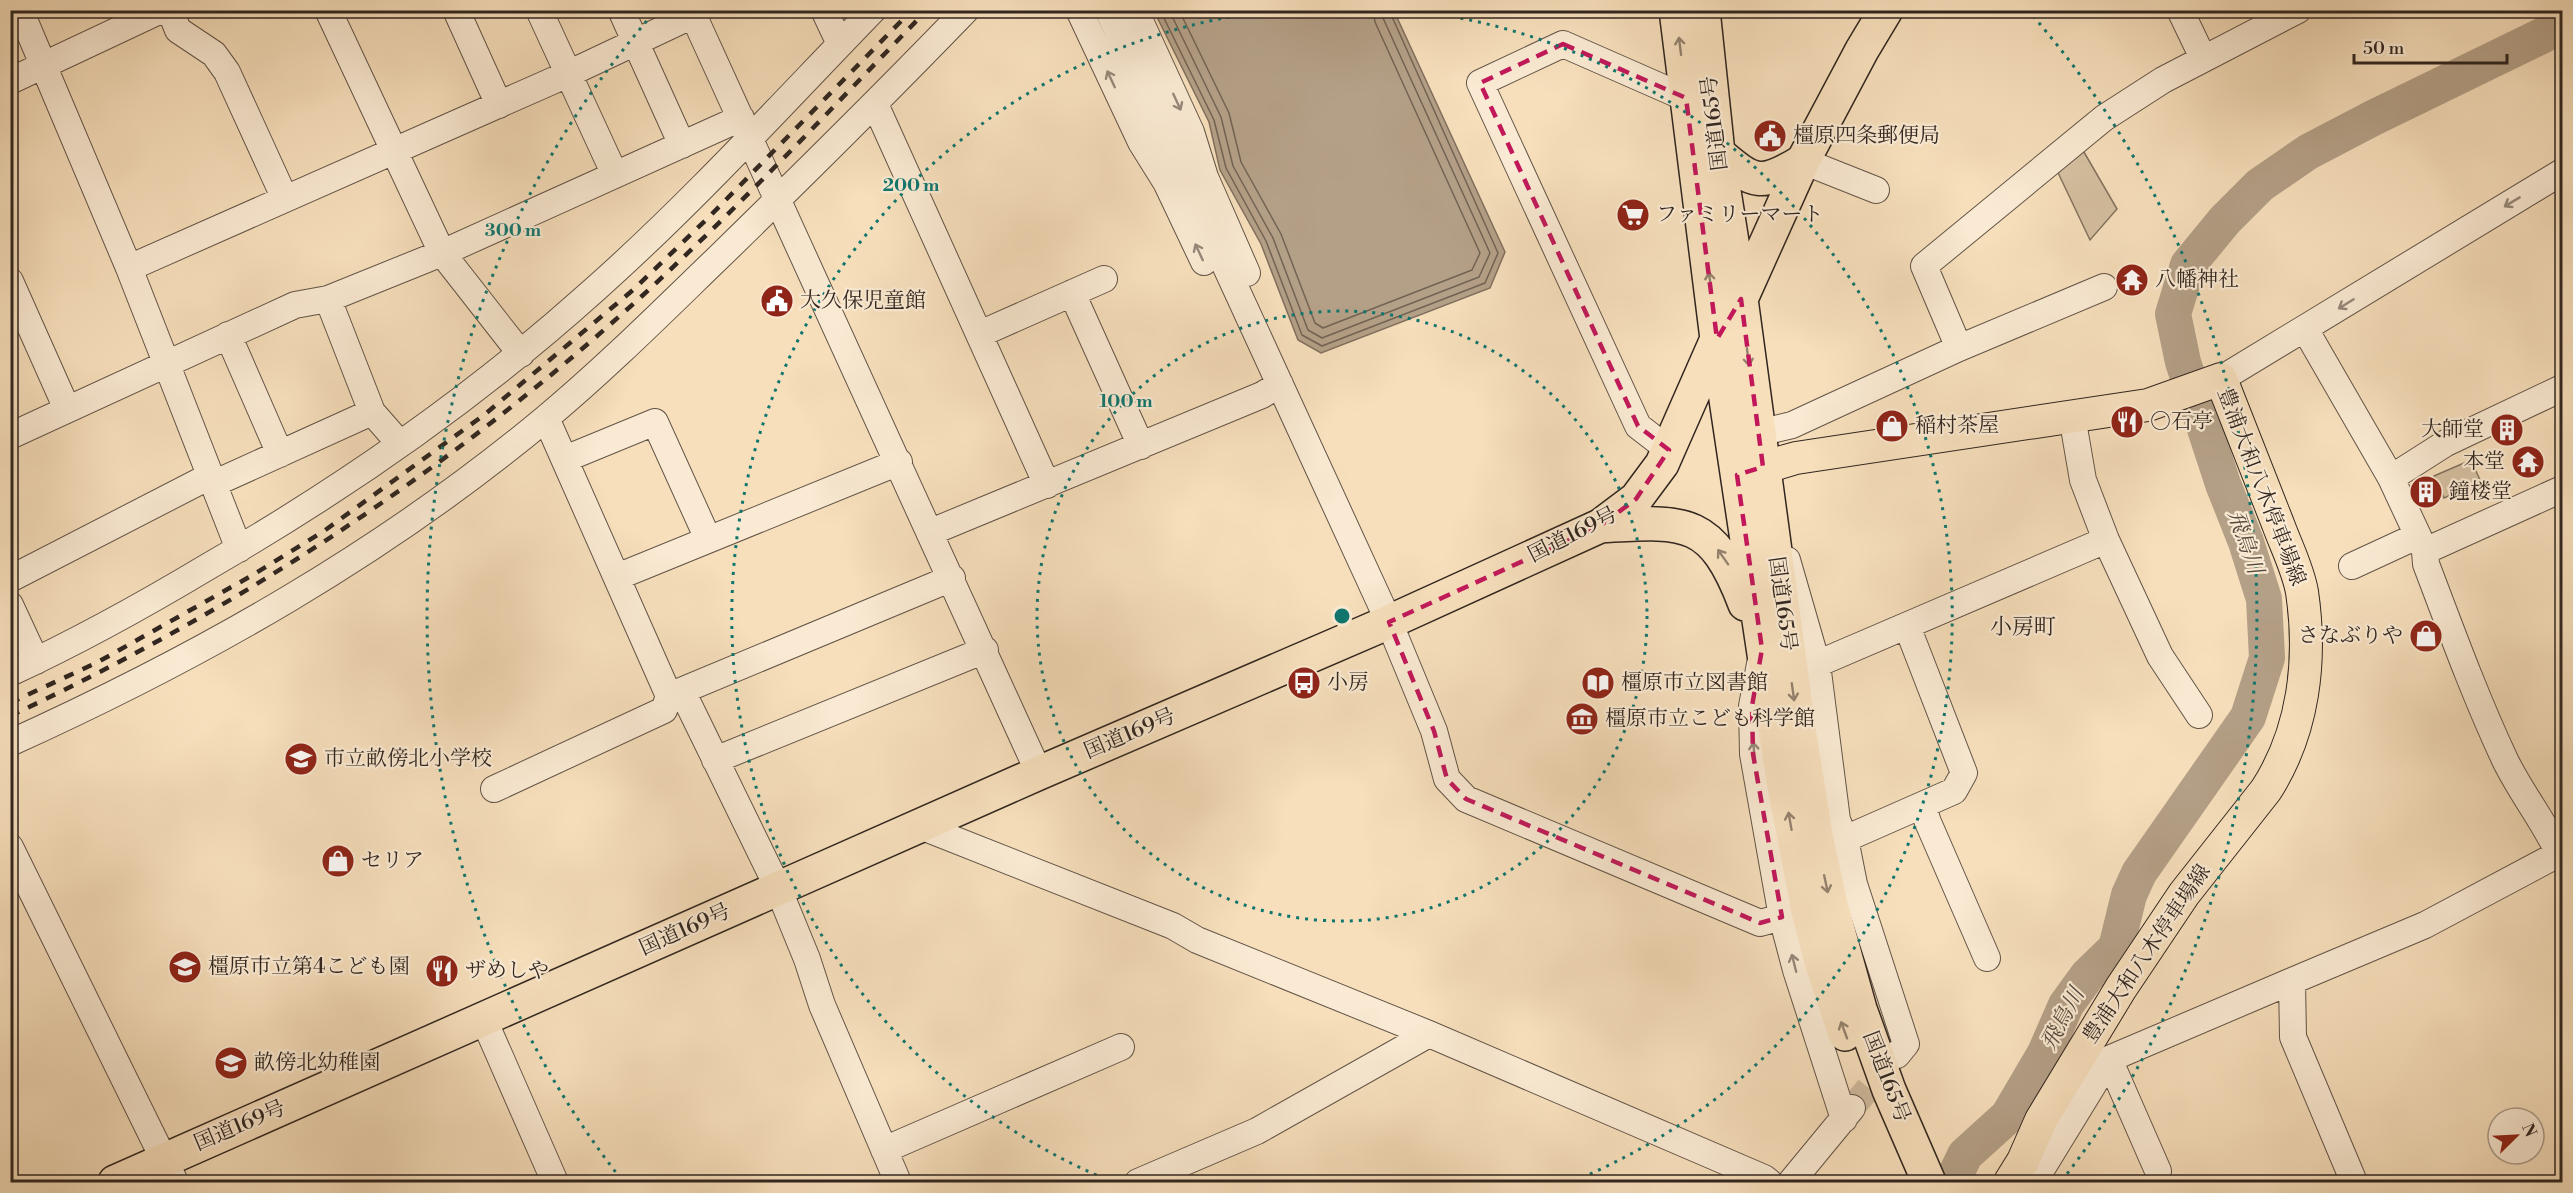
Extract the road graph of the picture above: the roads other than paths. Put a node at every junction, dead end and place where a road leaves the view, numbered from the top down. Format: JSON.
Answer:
{"nodes":[{"id":1,"x":20,"y":10,"type":"edge"},
{"id":2,"x":161,"y":10,"type":"edge"},
{"id":3,"x":170,"y":10,"type":"edge"},
{"id":4,"x":328,"y":10,"type":"edge"},
{"id":5,"x":456,"y":10,"type":"edge"},
{"id":6,"x":539,"y":10,"type":"edge"},
{"id":7,"x":621,"y":10,"type":"edge"},
{"id":8,"x":824,"y":10,"type":"edge"},
{"id":9,"x":873,"y":10,"type":"edge"},
{"id":10,"x":966,"y":10,"type":"edge"},
{"id":11,"x":1079,"y":10,"type":"edge"},
{"id":12,"x":1108,"y":10,"type":"edge"},
{"id":13,"x":1135,"y":10,"type":"edge"},
{"id":14,"x":1886,"y":10,"type":"edge"},
{"id":15,"x":2181,"y":10,"type":"edge"},
{"id":16,"x":2298,"y":10,"type":"edge"},
{"id":17,"x":1697,"y":11,"type":"edge"},
{"id":18,"x":692,"y":13,"type":"edge"},
{"id":19,"x":636,"y":43,"type":"junction"},
{"id":20,"x":840,"y":44,"type":"junction"},
{"id":21,"x":2204,"y":58,"type":"junction"},
{"id":22,"x":43,"y":65,"type":"junction"},
{"id":23,"x":568,"y":75,"type":"junction"},
{"id":24,"x":10,"y":81,"type":"edge"},
{"id":25,"x":1686,"y":98,"type":"junction"},
{"id":26,"x":875,"y":104,"type":"junction"},
{"id":27,"x":499,"y":105,"type":"junction"},
{"id":28,"x":745,"y":128,"type":"junction"},
{"id":29,"x":682,"y":145,"type":"junction"},
{"id":30,"x":393,"y":152,"type":"junction"},
{"id":31,"x":1718,"y":153,"type":"junction"},
{"id":32,"x":1803,"y":161,"type":"junction"},
{"id":33,"x":2562,"y":172,"type":"edge"},
{"id":34,"x":615,"y":175,"type":"junction"},
{"id":35,"x":1876,"y":190,"type":"dead end"},
{"id":36,"x":285,"y":199,"type":"junction"},
{"id":37,"x":777,"y":201,"type":"junction"},
{"id":38,"x":442,"y":253,"type":"junction"},
{"id":39,"x":129,"y":268,"type":"junction"},
{"id":40,"x":1104,"y":279,"type":"dead end"},
{"id":41,"x":10,"y":281,"type":"edge"},
{"id":42,"x":2104,"y":287,"type":"dead end"},
{"id":43,"x":1072,"y":293,"type":"junction"},
{"id":44,"x":328,"y":299,"type":"junction"},
{"id":45,"x":1741,"y":299,"type":"junction"},
{"id":46,"x":2305,"y":329,"type":"junction"},
{"id":47,"x":980,"y":334,"type":"junction"},
{"id":48,"x":228,"y":335,"type":"junction"},
{"id":49,"x":1717,"y":339,"type":"junction"},
{"id":50,"x":1959,"y":348,"type":"junction"},
{"id":51,"x":1264,"y":350,"type":"junction"},
{"id":52,"x":521,"y":354,"type":"junction"},
{"id":53,"x":165,"y":364,"type":"junction"},
{"id":54,"x":2217,"y":381,"type":"junction"},
{"id":55,"x":1280,"y":384,"type":"junction"},
{"id":56,"x":2562,"y":388,"type":"edge"},
{"id":57,"x":67,"y":409,"type":"junction"},
{"id":58,"x":372,"y":412,"type":"junction"},
{"id":59,"x":2072,"y":416,"type":"junction"},
{"id":60,"x":546,"y":418,"type":"junction"},
{"id":61,"x":1758,"y":433,"type":"junction"},
{"id":62,"x":10,"y":436,"type":"edge"},
{"id":63,"x":400,"y":444,"type":"junction"},
{"id":64,"x":1141,"y":446,"type":"junction"},
{"id":65,"x":1669,"y":450,"type":"junction"},
{"id":66,"x":280,"y":454,"type":"junction"},
{"id":67,"x":565,"y":459,"type":"junction"},
{"id":68,"x":899,"y":462,"type":"junction"},
{"id":69,"x":1750,"y":471,"type":"junction"},
{"id":70,"x":2391,"y":478,"type":"junction"},
{"id":71,"x":211,"y":480,"type":"junction"},
{"id":72,"x":1047,"y":485,"type":"junction"},
{"id":73,"x":2562,"y":489,"type":"edge"},
{"id":74,"x":1600,"y":526,"type":"junction"},
{"id":75,"x":1772,"y":530,"type":"junction"},
{"id":76,"x":931,"y":532,"type":"junction"},
{"id":77,"x":708,"y":539,"type":"junction"},
{"id":78,"x":2106,"y":540,"type":"junction"},
{"id":79,"x":2421,"y":543,"type":"junction"},
{"id":80,"x":239,"y":549,"type":"junction"},
{"id":81,"x":2352,"y":566,"type":"dead end"},
{"id":82,"x":617,"y":577,"type":"junction"},
{"id":83,"x":952,"y":578,"type":"junction"},
{"id":84,"x":10,"y":579,"type":"edge"},
{"id":85,"x":10,"y":604,"type":"edge"},
{"id":86,"x":1389,"y":622,"type":"junction"},
{"id":87,"x":1907,"y":626,"type":"junction"},
{"id":88,"x":1762,"y":649,"type":"junction"},
{"id":89,"x":985,"y":650,"type":"junction"},
{"id":90,"x":36,"y":661,"type":"junction"},
{"id":91,"x":1817,"y":664,"type":"junction"},
{"id":92,"x":10,"y":673,"type":"edge"},
{"id":93,"x":676,"y":693,"type":"junction"},
{"id":94,"x":2199,"y":715,"type":"dead end"},
{"id":95,"x":10,"y":743,"type":"edge"},
{"id":96,"x":715,"y":760,"type":"junction"},
{"id":97,"x":1039,"y":772,"type":"junction"},
{"id":98,"x":494,"y":789,"type":"dead end"},
{"id":99,"x":1924,"y":805,"type":"junction"},
{"id":100,"x":920,"y":826,"type":"junction"},
{"id":101,"x":1845,"y":839,"type":"junction"},
{"id":102,"x":10,"y":848,"type":"edge"},
{"id":103,"x":2562,"y":855,"type":"edge"},
{"id":104,"x":778,"y":888,"type":"junction"},
{"id":105,"x":1782,"y":917,"type":"junction"},
{"id":106,"x":1987,"y":958,"type":"dead end"},
{"id":107,"x":2292,"y":981,"type":"junction"},
{"id":108,"x":484,"y":1020,"type":"junction"},
{"id":109,"x":1429,"y":1034,"type":"junction"},
{"id":110,"x":1120,"y":1047,"type":"dead end"},
{"id":111,"x":1897,"y":1055,"type":"tunnel mouth"},
{"id":112,"x":2109,"y":1059,"type":"junction"},
{"id":113,"x":884,"y":1150,"type":"junction"},
{"id":114,"x":169,"y":1171,"type":"edge"},
{"id":115,"x":2158,"y":1171,"type":"dead end"},
{"id":116,"x":2028,"y":1175,"type":"edge"},
{"id":117,"x":1918,"y":1179,"type":"edge"},
{"id":118,"x":115,"y":1182,"type":"edge"},
{"id":119,"x":555,"y":1182,"type":"edge"},
{"id":120,"x":898,"y":1182,"type":"edge"},
{"id":121,"x":1138,"y":1182,"type":"edge"},
{"id":122,"x":1769,"y":1182,"type":"edge"},
{"id":123,"x":1791,"y":1182,"type":"edge"},
{"id":124,"x":2354,"y":1182,"type":"edge"}],
"edges":[{"from":1,"to":22,"type":"street"},
{"from":2,"to":22,"type":"street"},
{"from":3,"to":36,"type":"street"},
{"from":4,"to":30,"type":"street"},
{"from":5,"to":27,"type":"street"},
{"from":6,"to":23,"type":"street"},
{"from":7,"to":19,"type":"street"},
{"from":8,"to":20,"type":"street"},
{"from":9,"to":20,"type":"street"},
{"from":10,"to":26,"type":"street"},
{"from":51,"to":11,"type":"street","one_way":true},
{"from":12,"to":51,"type":"street"},
{"from":13,"to":51,"type":"street","one_way":true},
{"from":14,"to":32,"type":"highway","name":"国道169号"},
{"from":15,"to":21,"type":"street"},
{"from":16,"to":21,"type":"street"},
{"from":25,"to":17,"type":"highway","name":"国道165号","one_way":true},
{"from":17,"to":31,"type":"highway","name":"国道165号"},
{"from":18,"to":19,"type":"street"},
{"from":18,"to":28,"type":"street"},
{"from":19,"to":23,"type":"street"},
{"from":19,"to":29,"type":"street"},
{"from":20,"to":28,"type":"street"},
{"from":21,"to":50,"type":"street"},
{"from":22,"to":24,"type":"street"},
{"from":22,"to":39,"type":"street"},
{"from":23,"to":27,"type":"street"},
{"from":23,"to":34,"type":"street"},
{"from":49,"to":25,"type":"highway","name":"国道165号","one_way":true},
{"from":25,"to":65,"type":"street"},
{"from":26,"to":37,"type":"street"},
{"from":26,"to":47,"type":"street"},
{"from":27,"to":30,"type":"street"},
{"from":28,"to":29,"type":"street"},
{"from":28,"to":37,"type":"street"},
{"from":28,"to":52,"type":"street"},
{"from":29,"to":34,"type":"street"},
{"from":30,"to":36,"type":"street"},
{"from":30,"to":38,"type":"street"},
{"from":31,"to":32,"type":"highway"},
{"from":31,"to":45,"type":"highway","name":"国道165号"},
{"from":32,"to":35,"type":"street"},
{"from":32,"to":45,"type":"highway","name":"国道169号"},
{"from":33,"to":46,"type":"street","one_way":true},
{"from":34,"to":38,"type":"street"},
{"from":36,"to":39,"type":"street"},
{"from":37,"to":60,"type":"street"},
{"from":37,"to":68,"type":"street"},
{"from":38,"to":44,"type":"street"},
{"from":38,"to":52,"type":"street"},
{"from":39,"to":53,"type":"street"},
{"from":40,"to":43,"type":"street"},
{"from":41,"to":57,"type":"street"},
{"from":42,"to":50,"type":"street"},
{"from":43,"to":47,"type":"street"},
{"from":43,"to":64,"type":"street"},
{"from":44,"to":48,"type":"street"},
{"from":44,"to":58,"type":"street"},
{"from":45,"to":49,"type":"highway","name":"国道169号"},
{"from":45,"to":61,"type":"highway","name":"国道165号","one_way":true},
{"from":46,"to":54,"type":"street"},
{"from":46,"to":70,"type":"street"},
{"from":47,"to":72,"type":"street"},
{"from":48,"to":53,"type":"street"},
{"from":48,"to":66,"type":"street"},
{"from":49,"to":65,"type":"highway","name":"国道169号"},
{"from":49,"to":69,"type":"highway","name":"国道165号"},
{"from":50,"to":61,"type":"street"},
{"from":51,"to":55,"type":"street"},
{"from":52,"to":63,"type":"street"},
{"from":53,"to":57,"type":"street"},
{"from":53,"to":71,"type":"street"},
{"from":54,"to":59,"type":"main road","name":"豊浦大和八木停車場線"},
{"from":54,"to":116,"type":"main road","name":"豊浦大和八木停車場線"},
{"from":55,"to":64,"type":"street"},
{"from":55,"to":86,"type":"street"},
{"from":56,"to":70,"type":"street"},
{"from":57,"to":62,"type":"street"},
{"from":58,"to":63,"type":"street"},
{"from":58,"to":66,"type":"street"},
{"from":59,"to":69,"type":"main road","name":"豊浦大和八木停車場線"},
{"from":59,"to":78,"type":"street"},
{"from":60,"to":67,"type":"street"},
{"from":60,"to":95,"type":"street"},
{"from":61,"to":69,"type":"highway","name":"国道165号"},
{"from":63,"to":80,"type":"street"},
{"from":64,"to":72,"type":"street"},
{"from":65,"to":74,"type":"highway","name":"国道169号"},
{"from":66,"to":71,"type":"street"},
{"from":67,"to":77,"type":"street"},
{"from":67,"to":82,"type":"street"},
{"from":68,"to":76,"type":"street"},
{"from":68,"to":77,"type":"street"},
{"from":69,"to":75,"type":"highway","name":"国道165号"},
{"from":69,"to":88,"type":"highway","name":"国道165号"},
{"from":70,"to":79,"type":"street"},
{"from":71,"to":80,"type":"street"},
{"from":71,"to":84,"type":"street"},
{"from":72,"to":76,"type":"street"},
{"from":73,"to":79,"type":"street"},
{"from":74,"to":86,"type":"highway","name":"国道169号"},
{"from":88,"to":74,"type":"highway","one_way":true},
{"from":75,"to":91,"type":"street"},
{"from":75,"to":117,"type":"highway","name":"国道165号","one_way":true},
{"from":76,"to":83,"type":"street"},
{"from":77,"to":82,"type":"street"},
{"from":78,"to":87,"type":"street"},
{"from":78,"to":94,"type":"street"},
{"from":79,"to":81,"type":"street"},
{"from":79,"to":103,"type":"street"},
{"from":80,"to":90,"type":"street"},
{"from":82,"to":93,"type":"street"},
{"from":83,"to":89,"type":"street"},
{"from":83,"to":93,"type":"street"},
{"from":85,"to":90,"type":"street"},
{"from":86,"to":97,"type":"highway","name":"国道169号"},
{"from":86,"to":105,"type":"street"},
{"from":87,"to":91,"type":"street"},
{"from":87,"to":99,"type":"street"},
{"from":105,"to":88,"type":"street","one_way":true},
{"from":117,"to":88,"type":"highway","name":"国道165号","one_way":true},
{"from":89,"to":96,"type":"street"},
{"from":89,"to":97,"type":"street"},
{"from":90,"to":92,"type":"street"},
{"from":91,"to":101,"type":"street"},
{"from":93,"to":96,"type":"street"},
{"from":93,"to":98,"type":"street"},
{"from":96,"to":104,"type":"street"},
{"from":97,"to":100,"type":"highway","name":"国道169号"},
{"from":99,"to":101,"type":"street"},
{"from":99,"to":106,"type":"street"},
{"from":100,"to":104,"type":"highway","name":"国道169号"},
{"from":100,"to":109,"type":"street"},
{"from":101,"to":111,"type":"street"},
{"from":102,"to":114,"type":"street"},
{"from":103,"to":107,"type":"street"},
{"from":104,"to":108,"type":"highway","name":"国道169号"},
{"from":104,"to":113,"type":"street"},
{"from":123,"to":105,"type":"street","one_way":true},
{"from":107,"to":112,"type":"street"},
{"from":107,"to":124,"type":"street"},
{"from":108,"to":114,"type":"highway","name":"国道169号"},
{"from":108,"to":119,"type":"street"},
{"from":109,"to":121,"type":"street"},
{"from":109,"to":122,"type":"street"},
{"from":110,"to":113,"type":"street"},
{"from":112,"to":115,"type":"street"},
{"from":112,"to":116,"type":"street"},
{"from":113,"to":120,"type":"street"},
{"from":114,"to":118,"type":"highway","name":"国道169号"}]}
